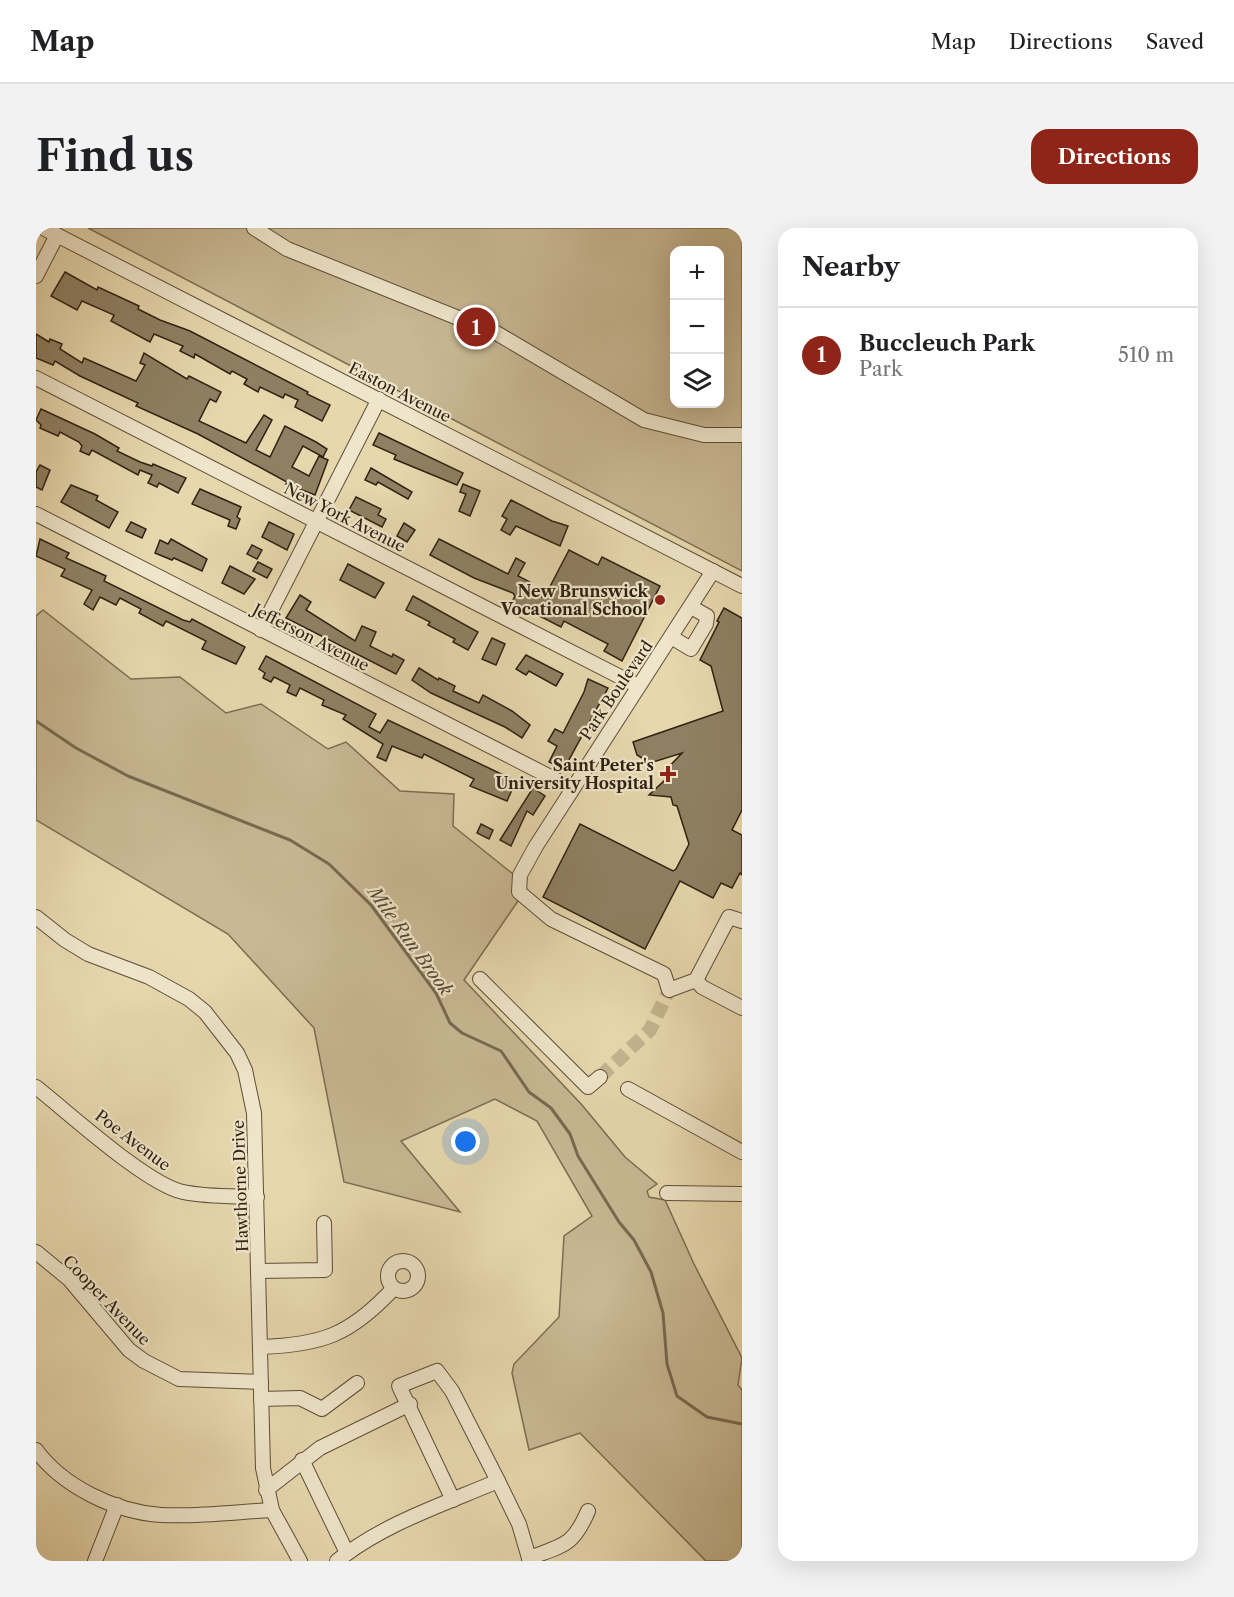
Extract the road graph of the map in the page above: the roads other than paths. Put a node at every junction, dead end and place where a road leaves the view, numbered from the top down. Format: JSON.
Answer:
{"nodes":[{"id":1,"x":43,"y":228,"type":"edge"},
{"id":2,"x":254,"y":228,"type":"edge"},
{"id":3,"x":57,"y":235,"type":"junction"},
{"id":4,"x":36,"y":276,"type":"edge"},
{"id":5,"x":36,"y":378,"type":"edge"},
{"id":6,"x":379,"y":399,"type":"junction"},
{"id":7,"x":742,"y":435,"type":"edge"},
{"id":8,"x":36,"y":514,"type":"edge"},
{"id":9,"x":316,"y":521,"type":"junction"},
{"id":10,"x":713,"y":571,"type":"junction"},
{"id":11,"x":742,"y":586,"type":"edge"},
{"id":12,"x":691,"y":607,"type":"junction"},
{"id":13,"x":261,"y":630,"type":"junction"},
{"id":14,"x":671,"y":637,"type":"junction"},
{"id":15,"x":638,"y":686,"type":"junction"},
{"id":16,"x":572,"y":788,"type":"junction"},
{"id":17,"x":36,"y":917,"type":"edge"},
{"id":18,"x":742,"y":921,"type":"edge"},
{"id":19,"x":480,"y":979,"type":"dead end"},
{"id":20,"x":699,"y":984,"type":"junction"},
{"id":21,"x":742,"y":1008,"type":"edge"},
{"id":22,"x":600,"y":1077,"type":"tunnel mouth"},
{"id":23,"x":36,"y":1087,"type":"edge"},
{"id":24,"x":628,"y":1089,"type":"dead end"},
{"id":25,"x":742,"y":1152,"type":"edge"},
{"id":26,"x":667,"y":1192,"type":"dead end"},
{"id":27,"x":742,"y":1194,"type":"edge"},
{"id":28,"x":257,"y":1197,"type":"junction"},
{"id":29,"x":324,"y":1223,"type":"dead end"},
{"id":30,"x":36,"y":1252,"type":"edge"},
{"id":31,"x":258,"y":1271,"type":"junction"},
{"id":32,"x":393,"y":1288,"type":"dead end"},
{"id":33,"x":260,"y":1347,"type":"junction"},
{"id":34,"x":261,"y":1382,"type":"junction"},
{"id":35,"x":357,"y":1383,"type":"dead end"},
{"id":36,"x":261,"y":1399,"type":"junction"},
{"id":37,"x":410,"y":1404,"type":"junction"},
{"id":38,"x":36,"y":1450,"type":"edge"},
{"id":39,"x":302,"y":1460,"type":"junction"},
{"id":40,"x":498,"y":1480,"type":"junction"},
{"id":41,"x":266,"y":1490,"type":"junction"},
{"id":42,"x":453,"y":1500,"type":"junction"},
{"id":43,"x":117,"y":1505,"type":"junction"},
{"id":44,"x":272,"y":1510,"type":"junction"},
{"id":45,"x":588,"y":1511,"type":"dead end"},
{"id":46,"x":342,"y":1557,"type":"edge"},
{"id":47,"x":530,"y":1560,"type":"edge"},
{"id":48,"x":95,"y":1561,"type":"edge"},
{"id":49,"x":300,"y":1561,"type":"edge"}],
"edges":[{"from":1,"to":3,"type":"street","name":"Easton Avenue"},
{"from":2,"to":7,"type":"street"},
{"from":3,"to":4,"type":"street"},
{"from":3,"to":6,"type":"street","name":"Easton Avenue"},
{"from":5,"to":9,"type":"street","name":"New York Avenue"},
{"from":6,"to":9,"type":"street"},
{"from":6,"to":10,"type":"street","name":"Easton Avenue"},
{"from":8,"to":13,"type":"street","name":"Jefferson Avenue"},
{"from":9,"to":13,"type":"street"},
{"from":9,"to":15,"type":"street","name":"New York Avenue"},
{"from":10,"to":11,"type":"street","name":"Easton Avenue"},
{"from":10,"to":12,"type":"street","name":"Park Boulevard"},
{"from":12,"to":14,"type":"street","name":"Park Boulevard"},
{"from":12,"to":14,"type":"street"},
{"from":13,"to":16,"type":"street","name":"Jefferson Avenue"},
{"from":14,"to":15,"type":"street","name":"Park Boulevard"},
{"from":15,"to":16,"type":"street","name":"Park Boulevard"},
{"from":16,"to":20,"type":"street","name":"Park Boulevard"},
{"from":17,"to":28,"type":"street","name":"Hawthorne Drive"},
{"from":18,"to":20,"type":"street"},
{"from":19,"to":22,"type":"street"},
{"from":20,"to":21,"type":"street"},
{"from":23,"to":28,"type":"street","name":"Poe Avenue"},
{"from":24,"to":25,"type":"street"},
{"from":26,"to":27,"type":"street"},
{"from":28,"to":31,"type":"street","name":"Hawthorne Drive"},
{"from":29,"to":31,"type":"street"},
{"from":30,"to":34,"type":"street","name":"Cooper Avenue"},
{"from":31,"to":33,"type":"street","name":"Hawthorne Drive"},
{"from":32,"to":33,"type":"street"},
{"from":33,"to":34,"type":"street","name":"Hawthorne Drive"},
{"from":34,"to":36,"type":"street","name":"Hawthorne Drive"},
{"from":35,"to":36,"type":"street"},
{"from":36,"to":41,"type":"street","name":"Hawthorne Drive"},
{"from":37,"to":39,"type":"street"},
{"from":37,"to":40,"type":"street"},
{"from":37,"to":42,"type":"street"},
{"from":38,"to":43,"type":"street"},
{"from":39,"to":41,"type":"street"},
{"from":39,"to":46,"type":"street"},
{"from":40,"to":42,"type":"street"},
{"from":40,"to":47,"type":"street"},
{"from":41,"to":44,"type":"street","name":"Hawthorne Drive"},
{"from":42,"to":46,"type":"street"},
{"from":43,"to":44,"type":"street"},
{"from":43,"to":48,"type":"street"},
{"from":44,"to":49,"type":"street","name":"Hawthorne Drive"},
{"from":45,"to":47,"type":"street"}]}
